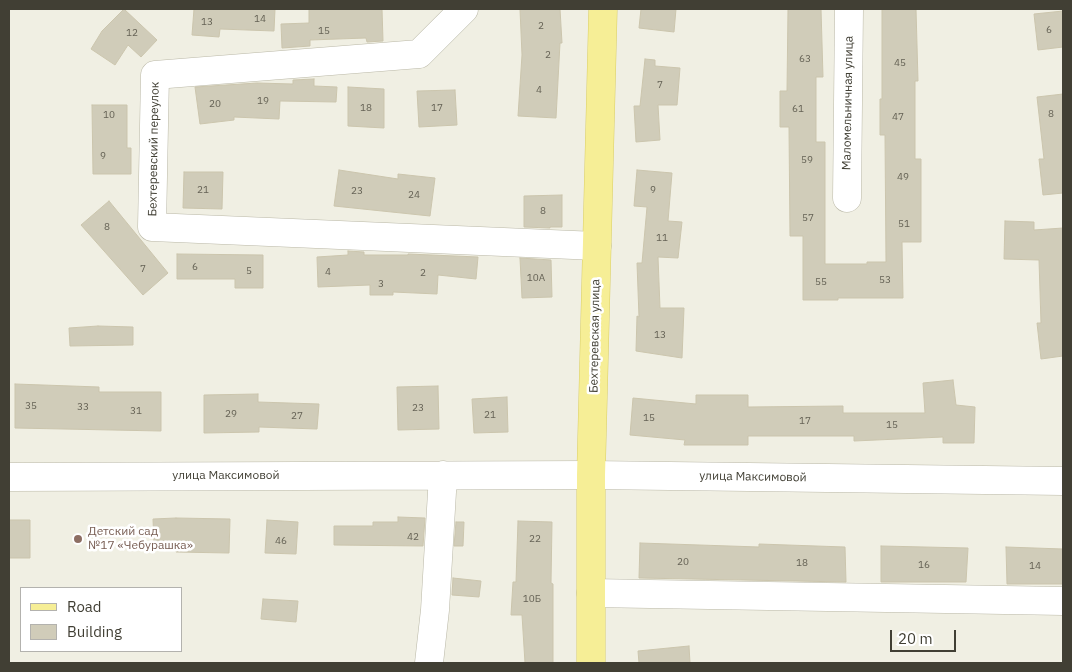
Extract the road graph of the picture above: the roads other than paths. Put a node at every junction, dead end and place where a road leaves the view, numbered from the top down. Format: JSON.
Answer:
{"nodes":[{"id":1,"x":464,"y":9,"type":"edge"},
{"id":2,"x":602,"y":9,"type":"edge"},
{"id":3,"x":849,"y":9,"type":"edge"},
{"id":4,"x":847,"y":198,"type":"dead end"},
{"id":5,"x":597,"y":246,"type":"junction"},
{"id":6,"x":443,"y":475,"type":"junction"},
{"id":7,"x":591,"y":475,"type":"junction"},
{"id":8,"x":9,"y":477,"type":"edge"},
{"id":9,"x":1063,"y":481,"type":"edge"},
{"id":10,"x":591,"y":593,"type":"junction"},
{"id":11,"x":1063,"y":601,"type":"edge"},
{"id":12,"x":429,"y":663,"type":"edge"},
{"id":13,"x":590,"y":663,"type":"edge"}],
"edges":[{"from":1,"to":5,"type":"street","name":"Бехтеревский переулок"},
{"from":2,"to":5,"type":"main road","name":"Бехтеревская улица"},
{"from":3,"to":4,"type":"street","name":"Маломельничная улица"},
{"from":5,"to":7,"type":"main road","name":"Бехтеревская улица"},
{"from":6,"to":7,"type":"street","name":"улица Максимовой"},
{"from":6,"to":8,"type":"street","name":"улица Максимовой"},
{"from":6,"to":12,"type":"street"},
{"from":7,"to":9,"type":"street","name":"улица Максимовой"},
{"from":7,"to":10,"type":"main road","name":"Бехтеревская улица"},
{"from":10,"to":11,"type":"street"},
{"from":10,"to":13,"type":"main road","name":"Бехтеревская улица"}]}
